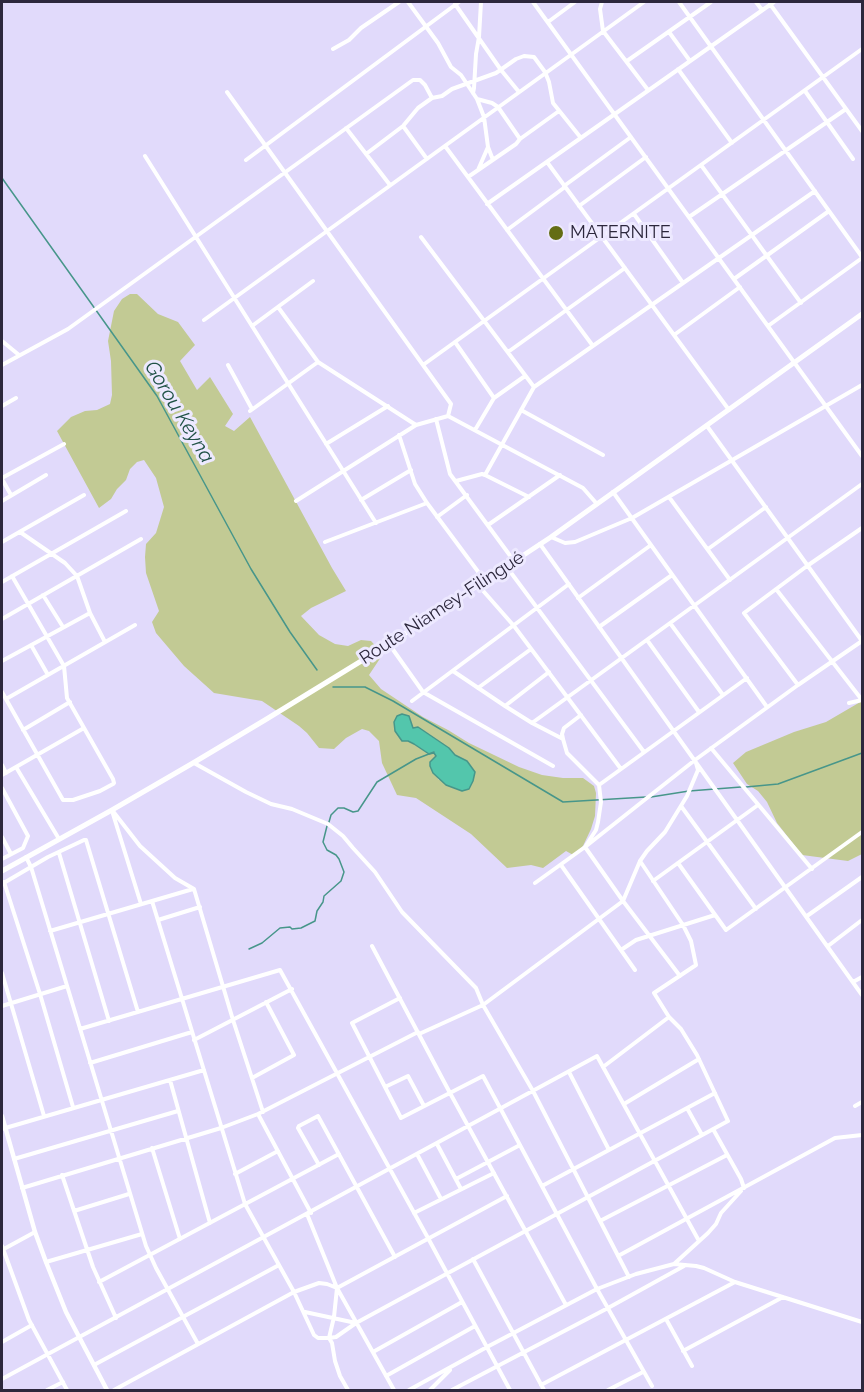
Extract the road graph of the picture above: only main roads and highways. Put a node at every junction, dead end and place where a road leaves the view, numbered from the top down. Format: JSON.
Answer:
{"nodes":[{"id":1,"x":862,"y":314,"type":"edge"},
{"id":2,"x":2,"y":872,"type":"edge"}],
"edges":[{"from":1,"to":2,"type":"main road","name":"Route Niamey-Filingué"}]}
